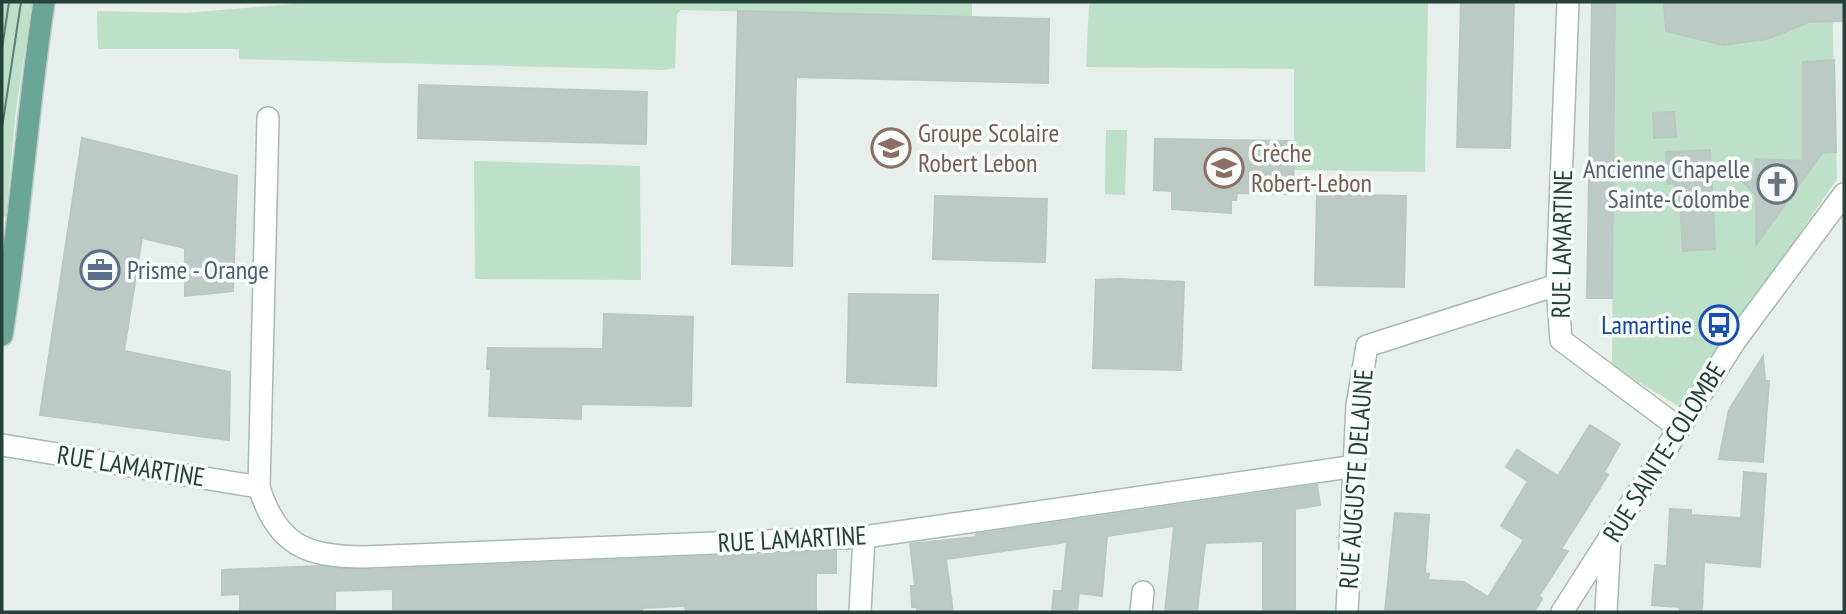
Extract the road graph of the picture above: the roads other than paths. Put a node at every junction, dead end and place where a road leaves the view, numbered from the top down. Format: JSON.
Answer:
{"nodes":[{"id":1,"x":44,"y":2,"type":"edge"},
{"id":2,"x":1568,"y":2,"type":"edge"},
{"id":3,"x":268,"y":118,"type":"dead end"},
{"id":4,"x":1844,"y":194,"type":"edge"},
{"id":5,"x":1557,"y":285,"type":"junction"},
{"id":6,"x":2,"y":335,"type":"edge"},
{"id":7,"x":1679,"y":428,"type":"junction"},
{"id":8,"x":2,"y":445,"type":"edge"},
{"id":9,"x":1356,"y":466,"type":"junction"},
{"id":10,"x":259,"y":487,"type":"junction"},
{"id":11,"x":864,"y":537,"type":"junction"},
{"id":12,"x":1610,"y":537,"type":"junction"},
{"id":13,"x":860,"y":612,"type":"edge"},
{"id":14,"x":1347,"y":612,"type":"edge"},
{"id":15,"x":1562,"y":612,"type":"edge"},
{"id":16,"x":1606,"y":612,"type":"edge"}],
"edges":[{"from":1,"to":6,"type":"main road"},
{"from":2,"to":5,"type":"street","name":"RUE LAMARTINE"},
{"from":3,"to":10,"type":"street","name":"RUE LAMARTINE"},
{"from":4,"to":7,"type":"street","name":"RUE SAINTE-COLOMBE"},
{"from":5,"to":7,"type":"street","name":"RUE LAMARTINE"},
{"from":5,"to":9,"type":"street","name":"RUE AUGUSTE DELAUNE"},
{"from":7,"to":12,"type":"street","name":"RUE SAINTE-COLOMBE"},
{"from":8,"to":10,"type":"street","name":"RUE LAMARTINE"},
{"from":9,"to":11,"type":"street","name":"RUE LAMARTINE"},
{"from":9,"to":14,"type":"street","name":"RUE AUGUSTE DELAUNE"},
{"from":10,"to":11,"type":"street","name":"RUE LAMARTINE"},
{"from":11,"to":13,"type":"street"},
{"from":12,"to":15,"type":"street","name":"RUE SAINTE-COLOMBE"},
{"from":12,"to":16,"type":"street"}]}
